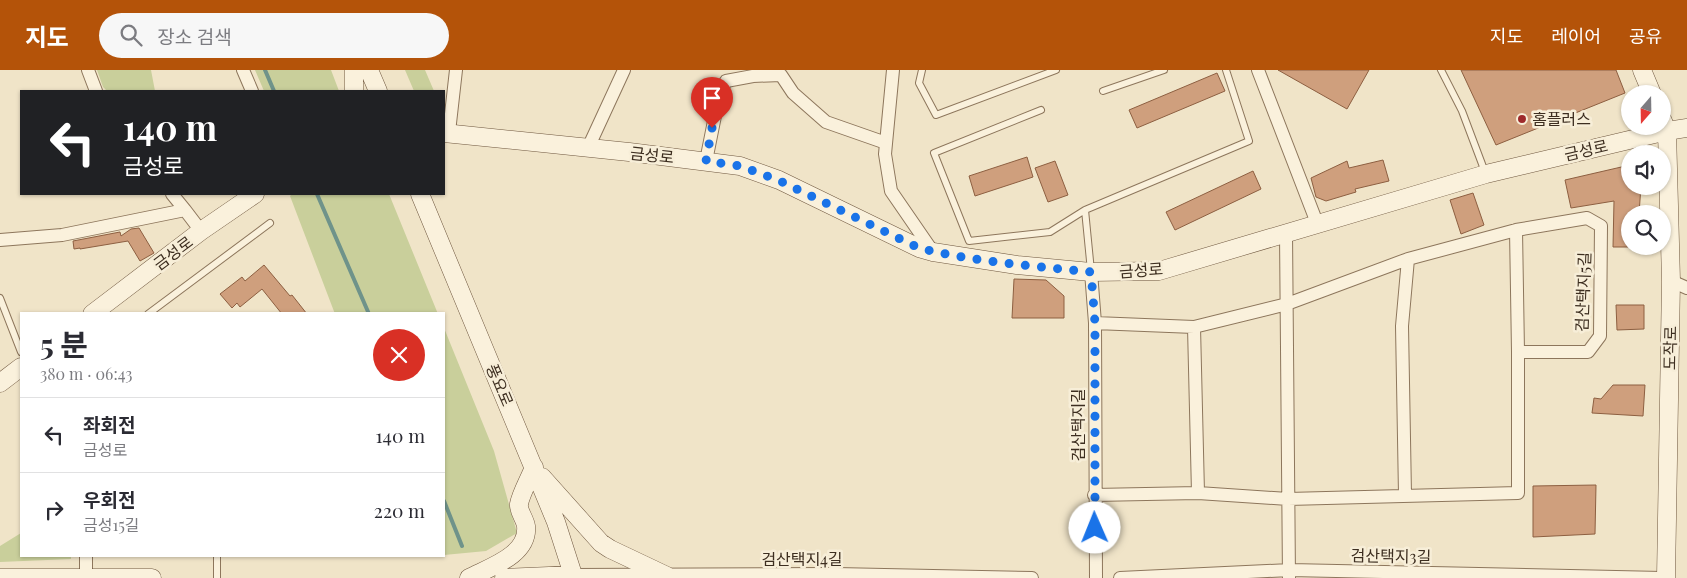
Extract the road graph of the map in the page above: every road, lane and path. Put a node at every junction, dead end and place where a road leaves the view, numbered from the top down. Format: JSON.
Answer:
{"nodes":[{"id":1,"x":88,"y":70,"type":"edge"},
{"id":2,"x":243,"y":70,"type":"edge"},
{"id":3,"x":354,"y":70,"type":"edge"},
{"id":4,"x":369,"y":70,"type":"edge"},
{"id":5,"x":456,"y":70,"type":"edge"},
{"id":6,"x":624,"y":70,"type":"edge"},
{"id":7,"x":893,"y":70,"type":"edge"},
{"id":8,"x":922,"y":70,"type":"edge"},
{"id":9,"x":1056,"y":70,"type":"edge"},
{"id":10,"x":1164,"y":70,"type":"edge"},
{"id":11,"x":1226,"y":70,"type":"edge"},
{"id":12,"x":1258,"y":70,"type":"edge"},
{"id":13,"x":1441,"y":70,"type":"edge"},
{"id":14,"x":1642,"y":70,"type":"edge"},
{"id":15,"x":752,"y":73,"type":"edge"},
{"id":16,"x":1648,"y":85,"type":"edge"},
{"id":17,"x":96,"y":90,"type":"edge"},
{"id":18,"x":252,"y":90,"type":"edge"},
{"id":19,"x":354,"y":90,"type":"edge"},
{"id":20,"x":378,"y":90,"type":"edge"},
{"id":21,"x":1103,"y":91,"type":"dead end"},
{"id":22,"x":1041,"y":110,"type":"dead end"},
{"id":23,"x":1671,"y":126,"type":"edge"},
{"id":24,"x":1687,"y":128,"type":"edge"},
{"id":25,"x":446,"y":132,"type":"edge"},
{"id":26,"x":1628,"y":135,"type":"edge"},
{"id":27,"x":1665,"y":135,"type":"edge"},
{"id":28,"x":886,"y":142,"type":"junction"},
{"id":29,"x":588,"y":148,"type":"junction"},
{"id":30,"x":706,"y":161,"type":"junction"},
{"id":31,"x":1486,"y":174,"type":"junction"},
{"id":32,"x":173,"y":195,"type":"edge"},
{"id":33,"x":255,"y":195,"type":"edge"},
{"id":34,"x":420,"y":195,"type":"edge"},
{"id":35,"x":185,"y":210,"type":"junction"},
{"id":36,"x":1085,"y":210,"type":"junction"},
{"id":37,"x":270,"y":223,"type":"dead end"},
{"id":38,"x":1317,"y":223,"type":"junction"},
{"id":39,"x":1516,"y":230,"type":"junction"},
{"id":40,"x":200,"y":232,"type":"junction"},
{"id":41,"x":1286,"y":233,"type":"junction"},
{"id":42,"x":0,"y":240,"type":"edge"},
{"id":43,"x":933,"y":252,"type":"junction"},
{"id":44,"x":1408,"y":259,"type":"junction"},
{"id":45,"x":1091,"y":272,"type":"junction"},
{"id":46,"x":1671,"y":281,"type":"junction"},
{"id":47,"x":1687,"y":288,"type":"edge"},
{"id":48,"x":0,"y":298,"type":"edge"},
{"id":49,"x":1287,"y":304,"type":"junction"},
{"id":50,"x":95,"y":312,"type":"edge"},
{"id":51,"x":151,"y":312,"type":"edge"},
{"id":52,"x":1095,"y":323,"type":"junction"},
{"id":53,"x":1194,"y":327,"type":"junction"},
{"id":54,"x":20,"y":349,"type":"edge"},
{"id":55,"x":1518,"y":352,"type":"junction"},
{"id":56,"x":20,"y":368,"type":"edge"},
{"id":57,"x":0,"y":383,"type":"edge"},
{"id":58,"x":534,"y":467,"type":"junction"},
{"id":59,"x":1198,"y":494,"type":"junction"},
{"id":60,"x":1094,"y":495,"type":"junction"},
{"id":61,"x":1405,"y":495,"type":"junction"},
{"id":62,"x":1288,"y":499,"type":"junction"},
{"id":63,"x":86,"y":557,"type":"edge"},
{"id":64,"x":217,"y":557,"type":"edge"},
{"id":65,"x":1289,"y":574,"type":"edge"},
{"id":66,"x":836,"y":576,"type":"edge"},
{"id":67,"x":573,"y":577,"type":"edge"},
{"id":68,"x":665,"y":577,"type":"edge"},
{"id":69,"x":0,"y":578,"type":"edge"},
{"id":70,"x":86,"y":578,"type":"edge"},
{"id":71,"x":152,"y":578,"type":"edge"},
{"id":72,"x":217,"y":578,"type":"edge"},
{"id":73,"x":470,"y":578,"type":"edge"},
{"id":74,"x":504,"y":578,"type":"edge"},
{"id":75,"x":1032,"y":578,"type":"edge"},
{"id":76,"x":1096,"y":578,"type":"edge"},
{"id":77,"x":1120,"y":578,"type":"edge"},
{"id":78,"x":1662,"y":578,"type":"edge"},
{"id":79,"x":1666,"y":578,"type":"edge"}],
"edges":[{"from":1,"to":17,"type":"street"},
{"from":2,"to":18,"type":"street"},
{"from":3,"to":19,"type":"street"},
{"from":4,"to":20,"type":"street"},
{"from":5,"to":25,"type":"street"},
{"from":6,"to":29,"type":"street"},
{"from":7,"to":28,"type":"street"},
{"from":8,"to":9,"type":"lane"},
{"from":10,"to":21,"type":"lane"},
{"from":11,"to":36,"type":"lane"},
{"from":12,"to":38,"type":"street"},
{"from":13,"to":31,"type":"lane"},
{"from":14,"to":16,"type":"street"},
{"from":15,"to":28,"type":"street"},
{"from":15,"to":30,"type":"street"},
{"from":22,"to":36,"type":"lane"},
{"from":23,"to":24,"type":"street","name":"금성로"},
{"from":25,"to":29,"type":"street","name":"금성로"},
{"from":26,"to":31,"type":"street","name":"금성로"},
{"from":27,"to":46,"type":"street","name":"도작로"},
{"from":28,"to":43,"type":"street"},
{"from":29,"to":30,"type":"street","name":"금성로"},
{"from":30,"to":43,"type":"street","name":"금성로"},
{"from":31,"to":38,"type":"street","name":"금성로"},
{"from":32,"to":35,"type":"street"},
{"from":33,"to":40,"type":"street","name":"금성로"},
{"from":34,"to":58,"type":"street","name":"풍요로"},
{"from":35,"to":40,"type":"street"},
{"from":35,"to":42,"type":"street"},
{"from":36,"to":45,"type":"lane"},
{"from":37,"to":51,"type":"lane"},
{"from":38,"to":41,"type":"street","name":"금성로"},
{"from":39,"to":44,"type":"street","name":"검산택지5길"},
{"from":39,"to":55,"type":"street"},
{"from":39,"to":55,"type":"street","name":"검산택지5길"},
{"from":40,"to":50,"type":"street","name":"금성로"},
{"from":41,"to":45,"type":"street","name":"금성로"},
{"from":41,"to":49,"type":"street"},
{"from":43,"to":45,"type":"street","name":"금성로"},
{"from":44,"to":49,"type":"street","name":"검산택지5길"},
{"from":44,"to":61,"type":"street"},
{"from":45,"to":52,"type":"street","name":"검산택지길"},
{"from":46,"to":47,"type":"street"},
{"from":46,"to":79,"type":"street","name":"도작로"},
{"from":48,"to":54,"type":"lane"},
{"from":49,"to":53,"type":"street","name":"검산택지5길"},
{"from":49,"to":62,"type":"street"},
{"from":52,"to":53,"type":"street","name":"검산택지5길"},
{"from":52,"to":60,"type":"street","name":"검산택지길"},
{"from":53,"to":59,"type":"street"},
{"from":55,"to":61,"type":"street"},
{"from":56,"to":57,"type":"street"},
{"from":58,"to":67,"type":"street","name":"풍요로"},
{"from":58,"to":68,"type":"street"},
{"from":58,"to":73,"type":"street"},
{"from":59,"to":60,"type":"street"},
{"from":59,"to":62,"type":"street"},
{"from":60,"to":76,"type":"street","name":"검산택지길"},
{"from":61,"to":62,"type":"street"},
{"from":62,"to":65,"type":"street"},
{"from":63,"to":70,"type":"street"},
{"from":64,"to":72,"type":"lane"},
{"from":65,"to":77,"type":"street","name":"검산택지3길"},
{"from":65,"to":78,"type":"street","name":"검산택지3길"},
{"from":66,"to":68,"type":"street","name":"검산택지4길"},
{"from":66,"to":75,"type":"street","name":"검산택지4길"},
{"from":67,"to":68,"type":"street","name":"검산택지4길"},
{"from":67,"to":74,"type":"street"},
{"from":69,"to":70,"type":"street"},
{"from":70,"to":71,"type":"street"}]}
